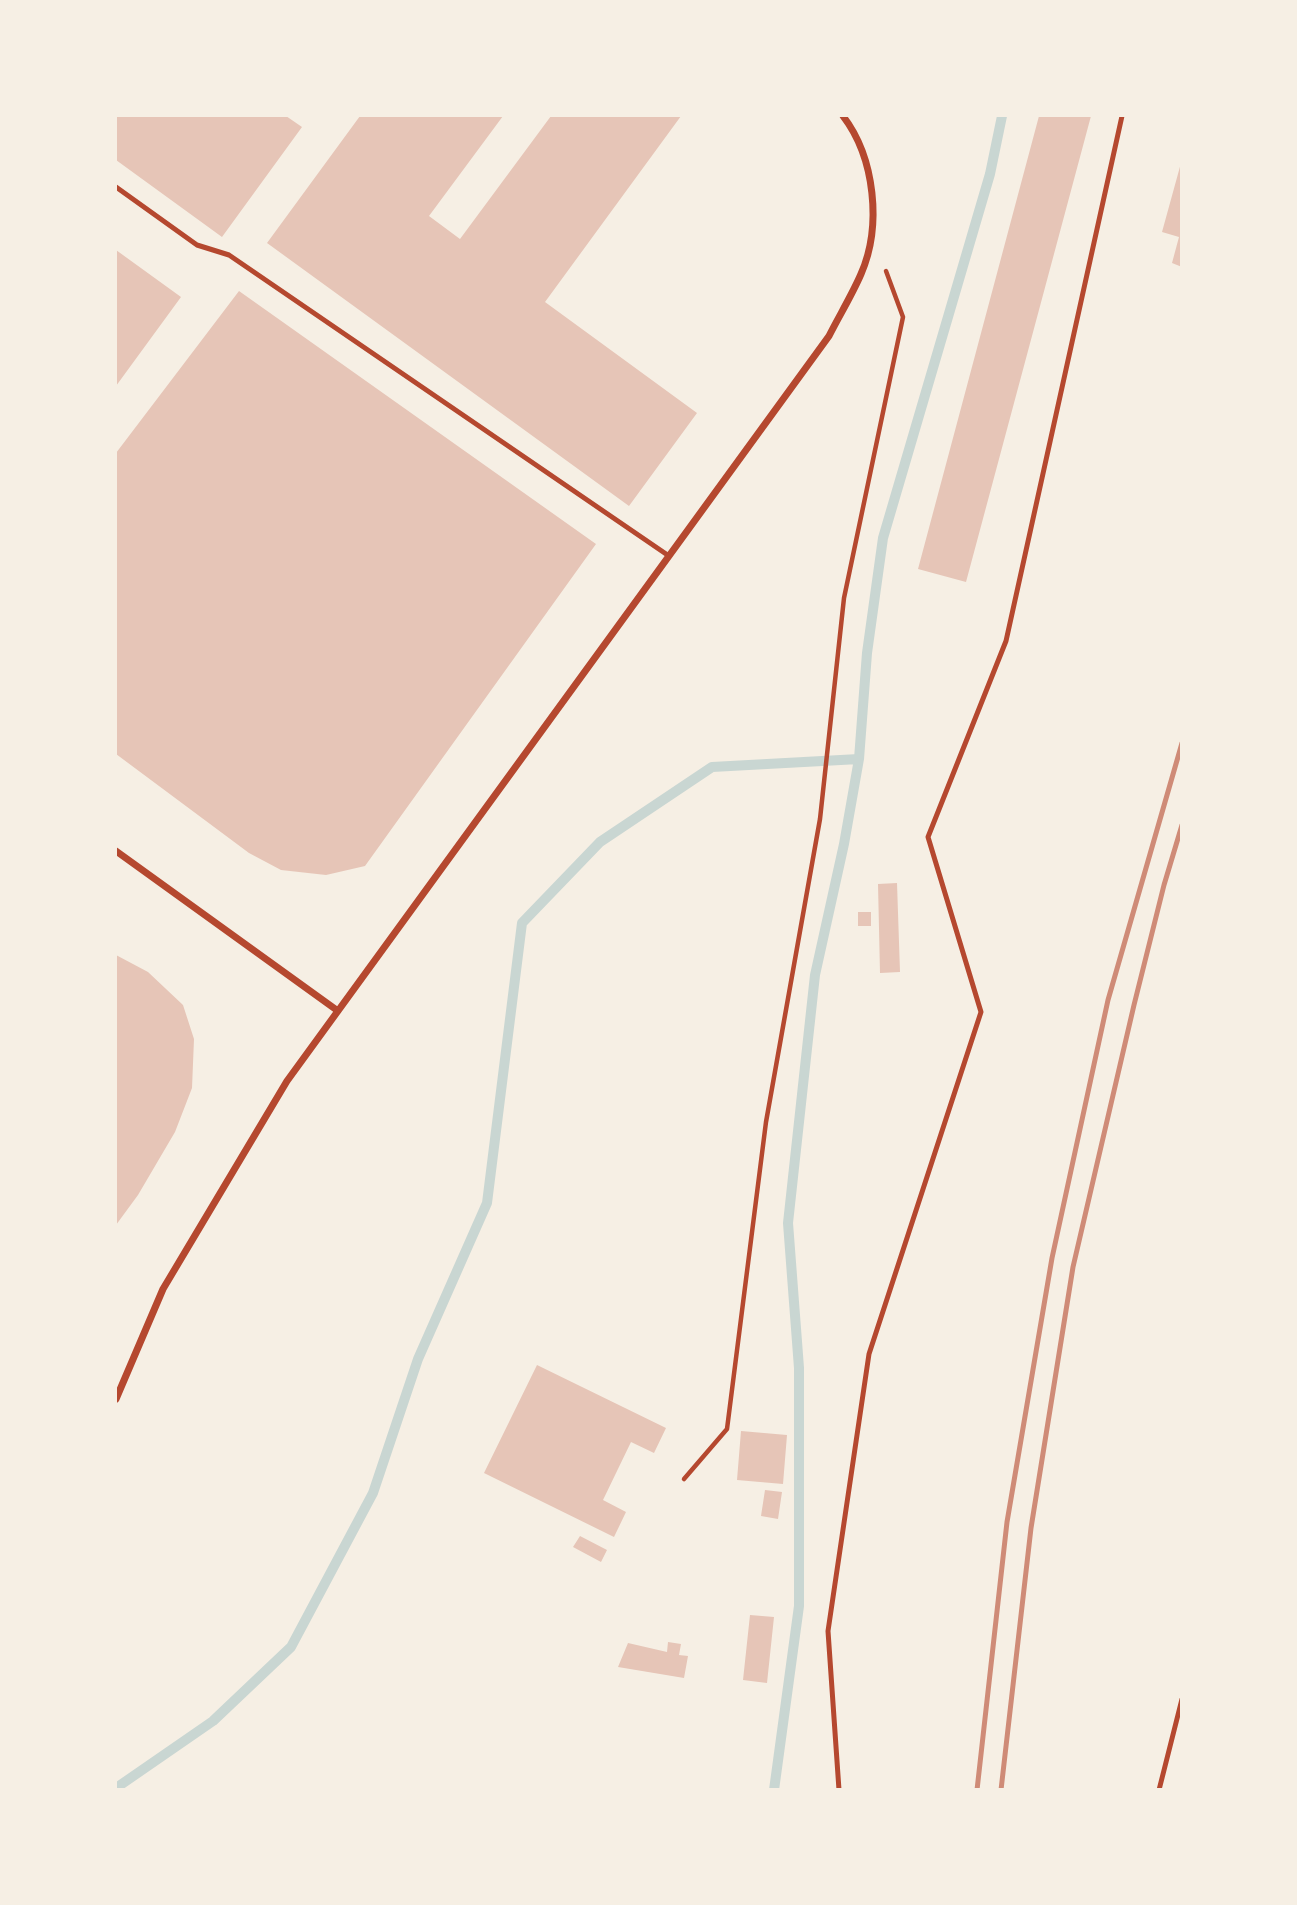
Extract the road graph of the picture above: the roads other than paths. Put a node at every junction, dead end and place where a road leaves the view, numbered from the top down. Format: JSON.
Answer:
{"nodes":[{"id":1,"x":843,"y":116,"type":"edge"},
{"id":2,"x":1122,"y":116,"type":"edge"},
{"id":3,"x":116,"y":187,"type":"edge"},
{"id":4,"x":669,"y":556,"type":"junction"},
{"id":5,"x":116,"y":851,"type":"edge"},
{"id":6,"x":338,"y":1011,"type":"junction"},
{"id":7,"x":116,"y":1399,"type":"edge"},
{"id":8,"x":1181,"y":1699,"type":"edge"},
{"id":9,"x":839,"y":1790,"type":"edge"},
{"id":10,"x":1159,"y":1790,"type":"edge"}],
"edges":[{"from":1,"to":4,"type":"street"},
{"from":2,"to":9,"type":"lane"},
{"from":3,"to":4,"type":"lane"},
{"from":4,"to":6,"type":"street"},
{"from":5,"to":6,"type":"street"},
{"from":6,"to":7,"type":"street"},
{"from":8,"to":10,"type":"lane"}]}
